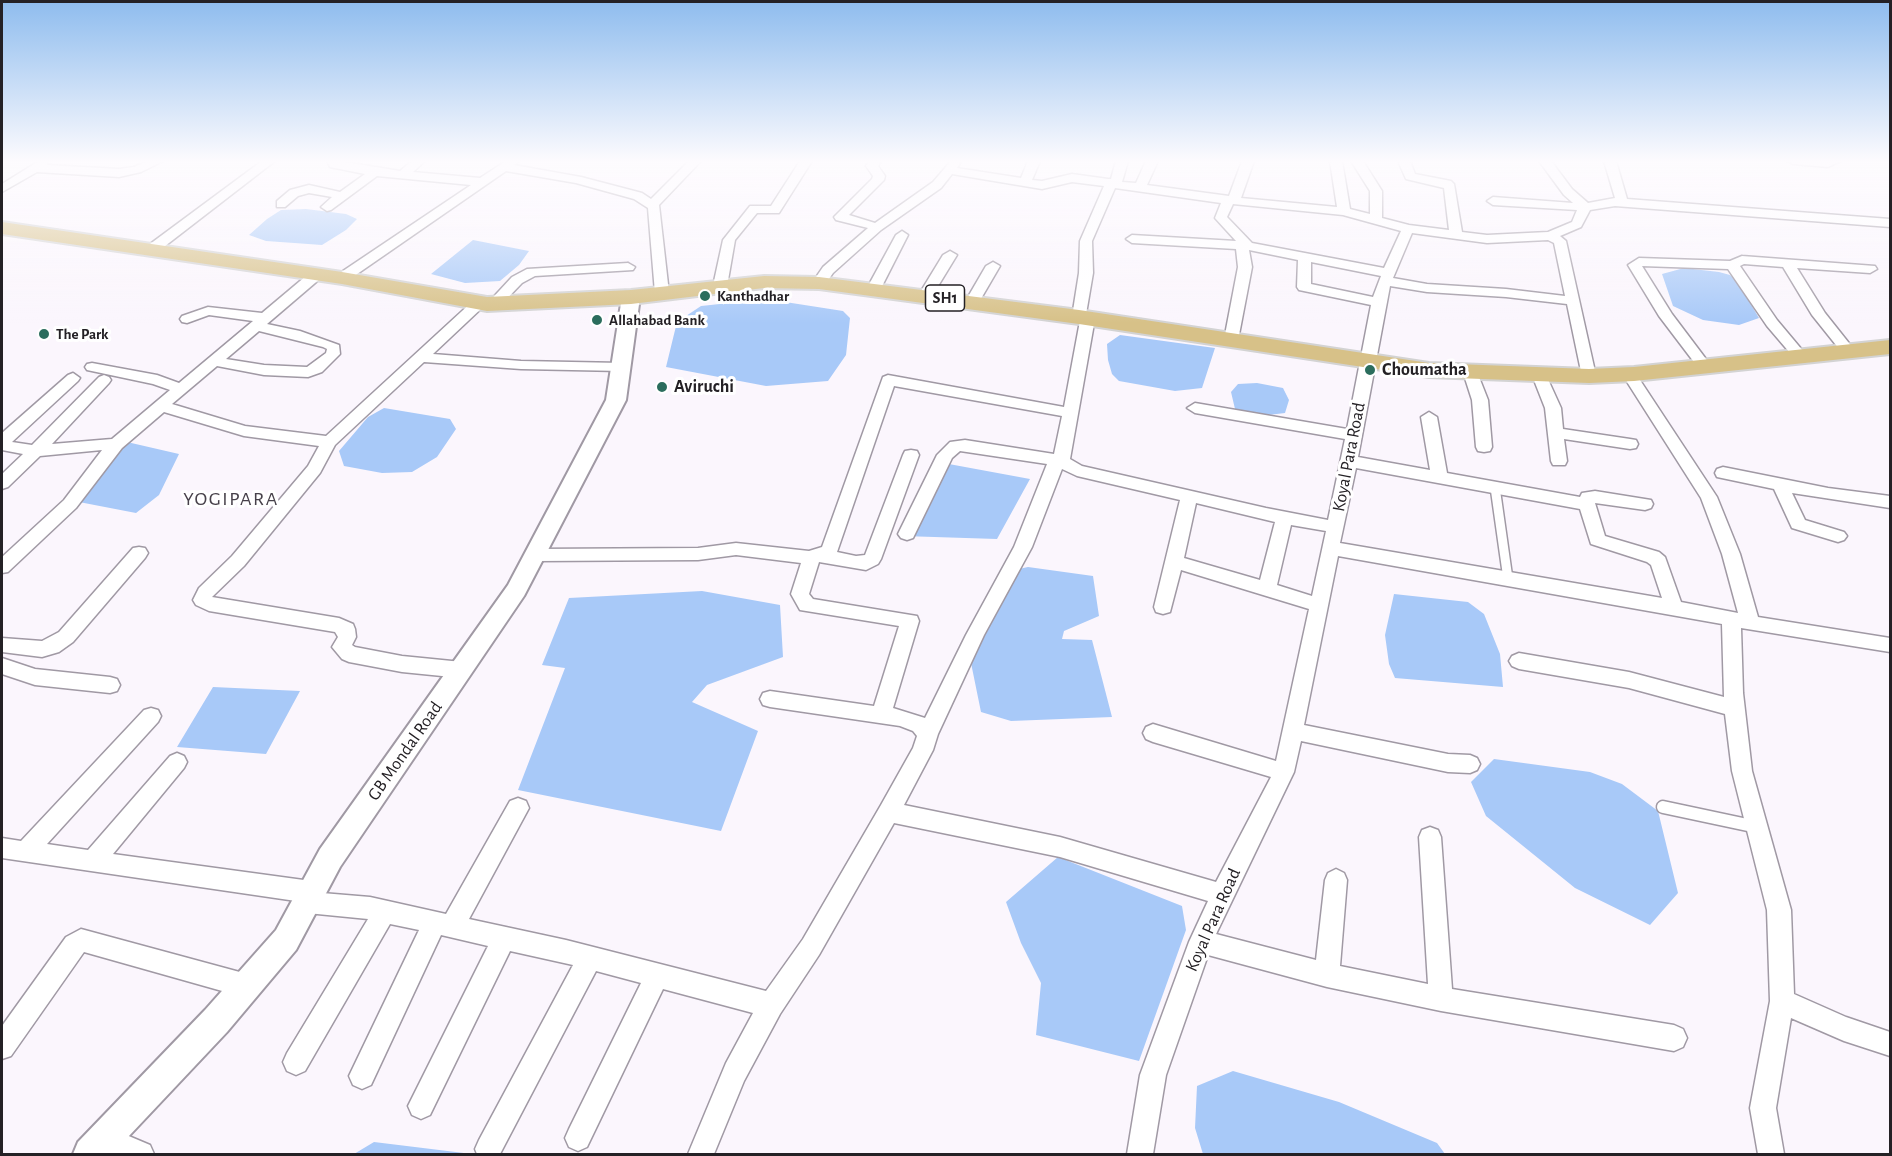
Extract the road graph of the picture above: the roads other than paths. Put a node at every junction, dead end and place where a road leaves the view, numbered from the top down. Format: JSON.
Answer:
{"nodes":[{"id":1,"x":196,"y":215,"type":"edge"},
{"id":2,"x":434,"y":215,"type":"edge"},
{"id":3,"x":655,"y":215,"type":"edge"},
{"id":4,"x":749,"y":215,"type":"edge"},
{"id":5,"x":842,"y":215,"type":"edge"},
{"id":6,"x":894,"y":215,"type":"edge"},
{"id":7,"x":1099,"y":215,"type":"edge"},
{"id":8,"x":1223,"y":215,"type":"edge"},
{"id":9,"x":1358,"y":215,"type":"edge"},
{"id":10,"x":1376,"y":215,"type":"edge"},
{"id":11,"x":1453,"y":215,"type":"edge"},
{"id":12,"x":1581,"y":215,"type":"edge"},
{"id":13,"x":1782,"y":215,"type":"edge"},
{"id":14,"x":1376,"y":220,"type":"junction"},
{"id":15,"x":1890,"y":223,"type":"edge"},
{"id":16,"x":877,"y":227,"type":"junction"},
{"id":17,"x":2,"y":228,"type":"edge"},
{"id":18,"x":1408,"y":229,"type":"junction"},
{"id":19,"x":902,"y":235,"type":"dead end"},
{"id":20,"x":1456,"y":235,"type":"junction"},
{"id":21,"x":1550,"y":236,"type":"junction"},
{"id":22,"x":1131,"y":239,"type":"dead end"},
{"id":23,"x":1245,"y":246,"type":"junction"},
{"id":24,"x":151,"y":250,"type":"junction"},
{"id":25,"x":950,"y":255,"type":"dead end"},
{"id":26,"x":1305,"y":257,"type":"junction"},
{"id":27,"x":1788,"y":264,"type":"junction"},
{"id":28,"x":1732,"y":265,"type":"junction"},
{"id":29,"x":993,"y":266,"type":"dead end"},
{"id":30,"x":628,"y":267,"type":"dead end"},
{"id":31,"x":1870,"y":269,"type":"dead end"},
{"id":32,"x":317,"y":274,"type":"junction"},
{"id":33,"x":1387,"y":277,"type":"junction"},
{"id":34,"x":342,"y":278,"type":"junction"},
{"id":35,"x":819,"y":283,"type":"junction"},
{"id":36,"x":720,"y":286,"type":"junction"},
{"id":37,"x":873,"y":290,"type":"junction"},
{"id":38,"x":662,"y":292,"type":"junction"},
{"id":39,"x":925,"y":296,"type":"junction"},
{"id":40,"x":631,"y":297,"type":"junction"},
{"id":41,"x":1574,"y":301,"type":"junction"},
{"id":42,"x":972,"y":302,"type":"junction"},
{"id":43,"x":1379,"y":302,"type":"junction"},
{"id":44,"x":486,"y":304,"type":"junction"},
{"id":45,"x":1083,"y":318,"type":"junction"},
{"id":46,"x":187,"y":319,"type":"dead end"},
{"id":47,"x":260,"y":322,"type":"junction"},
{"id":48,"x":1231,"y":340,"type":"junction"},
{"id":49,"x":1890,"y":347,"type":"edge"},
{"id":50,"x":1848,"y":352,"type":"junction"},
{"id":51,"x":421,"y":357,"type":"junction"},
{"id":52,"x":1801,"y":357,"type":"junction"},
{"id":53,"x":214,"y":361,"type":"junction"},
{"id":54,"x":1368,"y":361,"type":"junction"},
{"id":55,"x":92,"y":367,"type":"dead end"},
{"id":56,"x":1705,"y":367,"type":"junction"},
{"id":57,"x":622,"y":368,"type":"junction"},
{"id":58,"x":1470,"y":372,"type":"junction"},
{"id":59,"x":1629,"y":374,"type":"junction"},
{"id":60,"x":1539,"y":375,"type":"junction"},
{"id":61,"x":1589,"y":376,"type":"junction"},
{"id":62,"x":73,"y":378,"type":"dead end"},
{"id":63,"x":104,"y":380,"type":"dead end"},
{"id":64,"x":181,"y":389,"type":"junction"},
{"id":65,"x":161,"y":406,"type":"junction"},
{"id":66,"x":1195,"y":408,"type":"dead end"},
{"id":67,"x":1071,"y":413,"type":"junction"},
{"id":68,"x":1429,"y":417,"type":"dead end"},
{"id":69,"x":1556,"y":433,"type":"junction"},
{"id":70,"x":1354,"y":435,"type":"junction"},
{"id":71,"x":329,"y":442,"type":"junction"},
{"id":72,"x":3,"y":444,"type":"edge"},
{"id":73,"x":116,"y":444,"type":"junction"},
{"id":74,"x":1630,"y":444,"type":"dead end"},
{"id":75,"x":1484,"y":447,"type":"dead end"},
{"id":76,"x":36,"y":451,"type":"junction"},
{"id":77,"x":911,"y":455,"type":"dead end"},
{"id":78,"x":1059,"y":460,"type":"junction"},
{"id":79,"x":1349,"y":461,"type":"junction"},
{"id":80,"x":1559,"y":461,"type":"dead end"},
{"id":81,"x":1723,"y":473,"type":"dead end"},
{"id":82,"x":1439,"y":477,"type":"junction"},
{"id":83,"x":2,"y":483,"type":"edge"},
{"id":84,"x":1780,"y":484,"type":"junction"},
{"id":85,"x":1495,"y":487,"type":"junction"},
{"id":86,"x":1189,"y":497,"type":"junction"},
{"id":87,"x":1890,"y":502,"type":"edge"},
{"id":88,"x":1587,"y":504,"type":"junction"},
{"id":89,"x":1645,"y":504,"type":"dead end"},
{"id":90,"x":1284,"y":518,"type":"junction"},
{"id":91,"x":1335,"y":527,"type":"junction"},
{"id":92,"x":907,"y":534,"type":"dead end"},
{"id":93,"x":1838,"y":536,"type":"dead end"},
{"id":94,"x":1331,"y":548,"type":"junction"},
{"id":95,"x":139,"y":553,"type":"dead end"},
{"id":96,"x":537,"y":555,"type":"junction"},
{"id":97,"x":817,"y":556,"type":"junction"},
{"id":98,"x":1173,"y":561,"type":"junction"},
{"id":99,"x":2,"y":567,"type":"edge"},
{"id":100,"x":1508,"y":579,"type":"junction"},
{"id":101,"x":1267,"y":589,"type":"junction"},
{"id":102,"x":1319,"y":605,"type":"junction"},
{"id":103,"x":1163,"y":607,"type":"dead end"},
{"id":104,"x":1674,"y":607,"type":"junction"},
{"id":105,"x":1740,"y":621,"type":"junction"},
{"id":106,"x":2,"y":645,"type":"edge"},
{"id":107,"x":1890,"y":645,"type":"edge"},
{"id":108,"x":1519,"y":660,"type":"dead end"},
{"id":109,"x":2,"y":666,"type":"edge"},
{"id":110,"x":462,"y":670,"type":"junction"},
{"id":111,"x":110,"y":685,"type":"dead end"},
{"id":112,"x":770,"y":699,"type":"dead end"},
{"id":113,"x":1735,"y":708,"type":"junction"},
{"id":114,"x":881,"y":714,"type":"junction"},
{"id":115,"x":151,"y":716,"type":"dead end"},
{"id":116,"x":1292,"y":731,"type":"junction"},
{"id":117,"x":1153,"y":733,"type":"dead end"},
{"id":118,"x":928,"y":734,"type":"junction"},
{"id":119,"x":177,"y":762,"type":"dead end"},
{"id":120,"x":1470,"y":764,"type":"dead end"},
{"id":121,"x":1284,"y":772,"type":"junction"},
{"id":122,"x":1663,"y":807,"type":"dead end"},
{"id":123,"x":518,"y":808,"type":"dead end"},
{"id":124,"x":889,"y":812,"type":"junction"},
{"id":125,"x":1757,"y":827,"type":"junction"},
{"id":126,"x":1430,"y":837,"type":"dead end"},
{"id":127,"x":2,"y":848,"type":"edge"},
{"id":128,"x":26,"y":851,"type":"junction"},
{"id":129,"x":94,"y":860,"type":"junction"},
{"id":130,"x":1336,"y":880,"type":"dead end"},
{"id":131,"x":1222,"y":894,"type":"junction"},
{"id":132,"x":309,"y":897,"type":"junction"},
{"id":133,"x":385,"y":911,"type":"junction"},
{"id":134,"x":444,"y":924,"type":"junction"},
{"id":135,"x":504,"y":938,"type":"junction"},
{"id":136,"x":1201,"y":942,"type":"junction"},
{"id":137,"x":590,"y":958,"type":"junction"},
{"id":138,"x":1327,"y":975,"type":"junction"},
{"id":139,"x":657,"y":976,"type":"junction"},
{"id":140,"x":247,"y":986,"type":"junction"},
{"id":141,"x":1441,"y":999,"type":"junction"},
{"id":142,"x":1782,"y":1001,"type":"junction"},
{"id":143,"x":771,"y":1005,"type":"junction"},
{"id":144,"x":1674,"y":1038,"type":"dead end"},
{"id":145,"x":1890,"y":1044,"type":"edge"},
{"id":146,"x":2,"y":1047,"type":"edge"},
{"id":147,"x":296,"y":1062,"type":"dead end"},
{"id":148,"x":362,"y":1076,"type":"dead end"},
{"id":149,"x":421,"y":1106,"type":"dead end"},
{"id":150,"x":578,"y":1138,"type":"dead end"},
{"id":151,"x":97,"y":1147,"type":"edge"},
{"id":152,"x":488,"y":1149,"type":"dead end"},
{"id":153,"x":141,"y":1155,"type":"edge"},
{"id":154,"x":701,"y":1155,"type":"edge"},
{"id":155,"x":1140,"y":1155,"type":"edge"},
{"id":156,"x":1771,"y":1155,"type":"edge"}],
"edges":[{"from":1,"to":24,"type":"street"},
{"from":2,"to":34,"type":"street"},
{"from":3,"to":38,"type":"street"},
{"from":4,"to":36,"type":"street"},
{"from":5,"to":16,"type":"street"},
{"from":6,"to":16,"type":"street"},
{"from":7,"to":45,"type":"street"},
{"from":8,"to":23,"type":"street"},
{"from":9,"to":14,"type":"street"},
{"from":10,"to":14,"type":"street"},
{"from":11,"to":20,"type":"street"},
{"from":12,"to":21,"type":"street"},
{"from":13,"to":15,"type":"street"},
{"from":14,"to":18,"type":"street"},
{"from":16,"to":35,"type":"street"},
{"from":17,"to":24,"type":"main road","number":"SH1"},
{"from":18,"to":20,"type":"street"},
{"from":18,"to":33,"type":"street","name":"Koyal Para Road"},
{"from":19,"to":37,"type":"street"},
{"from":20,"to":21,"type":"street"},
{"from":21,"to":41,"type":"street"},
{"from":22,"to":23,"type":"street"},
{"from":23,"to":26,"type":"street"},
{"from":23,"to":48,"type":"street"},
{"from":24,"to":32,"type":"main road","number":"SH1"},
{"from":25,"to":39,"type":"street"},
{"from":26,"to":33,"type":"street"},
{"from":26,"to":43,"type":"street"},
{"from":27,"to":28,"type":"street"},
{"from":27,"to":31,"type":"street"},
{"from":27,"to":50,"type":"street"},
{"from":28,"to":52,"type":"street"},
{"from":28,"to":56,"type":"street"},
{"from":29,"to":42,"type":"street"},
{"from":30,"to":44,"type":"street"},
{"from":32,"to":34,"type":"main road","number":"SH1"},
{"from":32,"to":47,"type":"street"},
{"from":33,"to":41,"type":"street"},
{"from":33,"to":43,"type":"street","name":"Koyal Para Road"},
{"from":34,"to":44,"type":"main road","number":"SH1"},
{"from":35,"to":36,"type":"main road","number":"SH1"},
{"from":35,"to":37,"type":"main road","number":"SH1"},
{"from":36,"to":38,"type":"main road","number":"SH1"},
{"from":37,"to":39,"type":"main road","number":"SH1"},
{"from":38,"to":40,"type":"main road","number":"SH1"},
{"from":39,"to":42,"type":"main road","number":"SH1"},
{"from":40,"to":44,"type":"main road","number":"SH1"},
{"from":40,"to":57,"type":"street","name":"GB Mondal Road"},
{"from":41,"to":61,"type":"street"},
{"from":42,"to":45,"type":"main road","number":"SH1"},
{"from":43,"to":54,"type":"street","name":"Koyal Para Road"},
{"from":44,"to":51,"type":"street"},
{"from":45,"to":48,"type":"main road","number":"SH1"},
{"from":45,"to":67,"type":"street"},
{"from":46,"to":47,"type":"street"},
{"from":47,"to":53,"type":"street"},
{"from":47,"to":53,"type":"street"},
{"from":48,"to":54,"type":"main road","number":"SH1"},
{"from":49,"to":50,"type":"main road","number":"SH1"},
{"from":50,"to":52,"type":"main road","number":"SH1"},
{"from":51,"to":57,"type":"street"},
{"from":51,"to":71,"type":"street"},
{"from":52,"to":56,"type":"main road","number":"SH1"},
{"from":53,"to":64,"type":"street"},
{"from":54,"to":58,"type":"main road","number":"SH1"},
{"from":54,"to":70,"type":"street","name":"Koyal Para Road"},
{"from":55,"to":64,"type":"street"},
{"from":56,"to":59,"type":"main road","number":"SH1"},
{"from":57,"to":96,"type":"street","name":"GB Mondal Road"},
{"from":58,"to":60,"type":"main road","number":"SH1"},
{"from":58,"to":75,"type":"street"},
{"from":59,"to":61,"type":"main road","number":"SH1"},
{"from":59,"to":105,"type":"street"},
{"from":60,"to":61,"type":"main road","number":"SH1"},
{"from":60,"to":69,"type":"street"},
{"from":62,"to":72,"type":"street"},
{"from":63,"to":76,"type":"street"},
{"from":64,"to":65,"type":"street"},
{"from":65,"to":71,"type":"street"},
{"from":65,"to":73,"type":"street"},
{"from":66,"to":70,"type":"street"},
{"from":67,"to":78,"type":"street"},
{"from":67,"to":97,"type":"street"},
{"from":68,"to":82,"type":"street"},
{"from":69,"to":74,"type":"street"},
{"from":69,"to":80,"type":"street"},
{"from":70,"to":79,"type":"street","name":"Koyal Para Road"},
{"from":71,"to":110,"type":"street"},
{"from":72,"to":76,"type":"street"},
{"from":73,"to":76,"type":"street"},
{"from":73,"to":99,"type":"street"},
{"from":76,"to":83,"type":"street"},
{"from":77,"to":97,"type":"street"},
{"from":78,"to":86,"type":"street"},
{"from":78,"to":92,"type":"street"},
{"from":78,"to":118,"type":"street"},
{"from":79,"to":82,"type":"street"},
{"from":79,"to":91,"type":"street","name":"Koyal Para Road"},
{"from":81,"to":84,"type":"street"},
{"from":82,"to":85,"type":"street"},
{"from":84,"to":87,"type":"street"},
{"from":84,"to":93,"type":"street"},
{"from":85,"to":88,"type":"street"},
{"from":85,"to":100,"type":"lane"},
{"from":86,"to":90,"type":"street"},
{"from":86,"to":98,"type":"street"},
{"from":88,"to":89,"type":"street"},
{"from":88,"to":104,"type":"street"},
{"from":90,"to":91,"type":"street"},
{"from":90,"to":101,"type":"street"},
{"from":91,"to":94,"type":"street","name":"Koyal Para Road"},
{"from":94,"to":100,"type":"street"},
{"from":94,"to":102,"type":"street","name":"Koyal Para Road"},
{"from":95,"to":106,"type":"street"},
{"from":96,"to":97,"type":"street"},
{"from":96,"to":110,"type":"street","name":"GB Mondal Road"},
{"from":97,"to":114,"type":"street"},
{"from":98,"to":101,"type":"street"},
{"from":98,"to":103,"type":"street"},
{"from":100,"to":104,"type":"street"},
{"from":101,"to":102,"type":"street"},
{"from":102,"to":116,"type":"street","name":"Koyal Para Road"},
{"from":104,"to":105,"type":"street"},
{"from":105,"to":107,"type":"street"},
{"from":105,"to":113,"type":"street"},
{"from":108,"to":113,"type":"street"},
{"from":109,"to":111,"type":"street"},
{"from":110,"to":132,"type":"street","name":"GB Mondal Road"},
{"from":112,"to":114,"type":"street"},
{"from":113,"to":125,"type":"street"},
{"from":114,"to":118,"type":"street"},
{"from":115,"to":128,"type":"street"},
{"from":116,"to":120,"type":"street"},
{"from":116,"to":121,"type":"street","name":"Koyal Para Road"},
{"from":117,"to":121,"type":"street"},
{"from":118,"to":124,"type":"street"},
{"from":119,"to":129,"type":"street"},
{"from":121,"to":131,"type":"street","name":"Koyal Para Road"},
{"from":122,"to":125,"type":"lane"},
{"from":123,"to":134,"type":"street"},
{"from":124,"to":131,"type":"street"},
{"from":124,"to":143,"type":"street"},
{"from":125,"to":142,"type":"street"},
{"from":126,"to":141,"type":"street"},
{"from":127,"to":128,"type":"street"},
{"from":128,"to":129,"type":"street"},
{"from":129,"to":132,"type":"street"},
{"from":130,"to":138,"type":"street"},
{"from":131,"to":136,"type":"street","name":"Koyal Para Road"},
{"from":132,"to":133,"type":"street"},
{"from":132,"to":140,"type":"street","name":"GB Mondal Road"},
{"from":133,"to":134,"type":"street"},
{"from":133,"to":147,"type":"street"},
{"from":134,"to":135,"type":"street"},
{"from":134,"to":148,"type":"street"},
{"from":135,"to":137,"type":"street"},
{"from":135,"to":149,"type":"street"},
{"from":136,"to":138,"type":"street"},
{"from":136,"to":155,"type":"street","name":"Koyal Para Road"},
{"from":137,"to":139,"type":"street"},
{"from":137,"to":152,"type":"street"},
{"from":138,"to":141,"type":"street"},
{"from":139,"to":143,"type":"street"},
{"from":139,"to":150,"type":"street"},
{"from":140,"to":146,"type":"street"},
{"from":140,"to":151,"type":"street","name":"GB Mondal Road"},
{"from":141,"to":144,"type":"street"},
{"from":142,"to":145,"type":"street"},
{"from":142,"to":156,"type":"street"},
{"from":143,"to":154,"type":"street"},
{"from":151,"to":153,"type":"street"}]}
